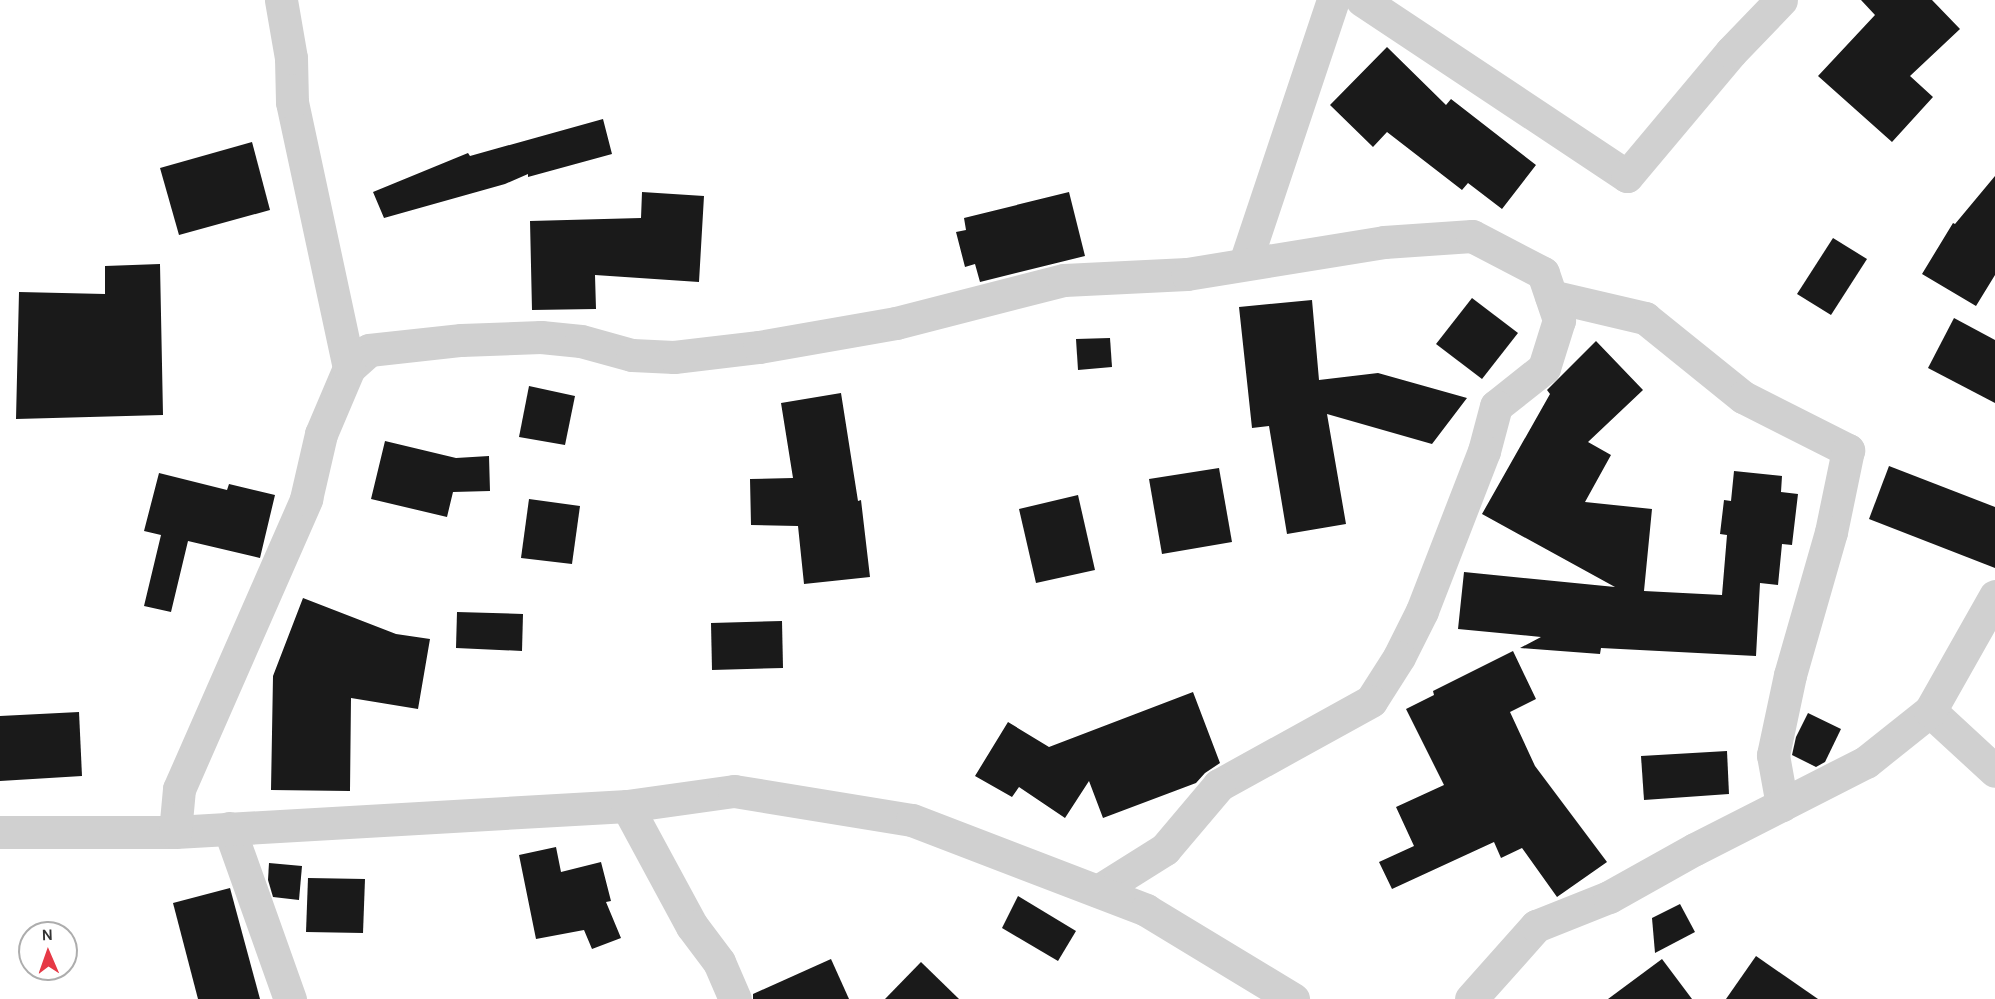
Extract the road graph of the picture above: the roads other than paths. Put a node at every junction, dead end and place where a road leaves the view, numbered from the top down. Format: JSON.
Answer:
{"nodes":[{"id":1,"x":281,"y":0,"type":"edge"},
{"id":2,"x":1333,"y":0,"type":"edge"},
{"id":3,"x":1362,"y":0,"type":"edge"},
{"id":4,"x":1781,"y":0,"type":"edge"},
{"id":5,"x":1245,"y":263,"type":"junction"},
{"id":6,"x":1551,"y":296,"type":"junction"},
{"id":7,"x":349,"y":368,"type":"junction"},
{"id":8,"x":1995,"y":596,"type":"edge"},
{"id":9,"x":1930,"y":711,"type":"junction"},
{"id":10,"x":1995,"y":771,"type":"edge"},
{"id":11,"x":1782,"y":805,"type":"junction"},
{"id":12,"x":627,"y":806,"type":"junction"},
{"id":13,"x":229,"y":828,"type":"junction"},
{"id":14,"x":0,"y":832,"type":"edge"},
{"id":15,"x":175,"y":832,"type":"junction"},
{"id":16,"x":1098,"y":891,"type":"junction"},
{"id":17,"x":290,"y":999,"type":"edge"},
{"id":18,"x":735,"y":999,"type":"edge"},
{"id":19,"x":1293,"y":999,"type":"edge"},
{"id":20,"x":1471,"y":999,"type":"edge"}],
"edges":[{"from":1,"to":7,"type":"street"},
{"from":2,"to":5,"type":"street"},
{"from":3,"to":4,"type":"street"},
{"from":5,"to":6,"type":"street"},
{"from":5,"to":7,"type":"street"},
{"from":6,"to":11,"type":"street"},
{"from":6,"to":16,"type":"street"},
{"from":7,"to":15,"type":"street"},
{"from":8,"to":9,"type":"street"},
{"from":9,"to":10,"type":"street"},
{"from":9,"to":11,"type":"street"},
{"from":11,"to":20,"type":"street"},
{"from":12,"to":13,"type":"street"},
{"from":12,"to":16,"type":"street"},
{"from":12,"to":18,"type":"street"},
{"from":13,"to":15,"type":"street"},
{"from":13,"to":17,"type":"street"},
{"from":14,"to":15,"type":"street"},
{"from":16,"to":19,"type":"street"}]}
